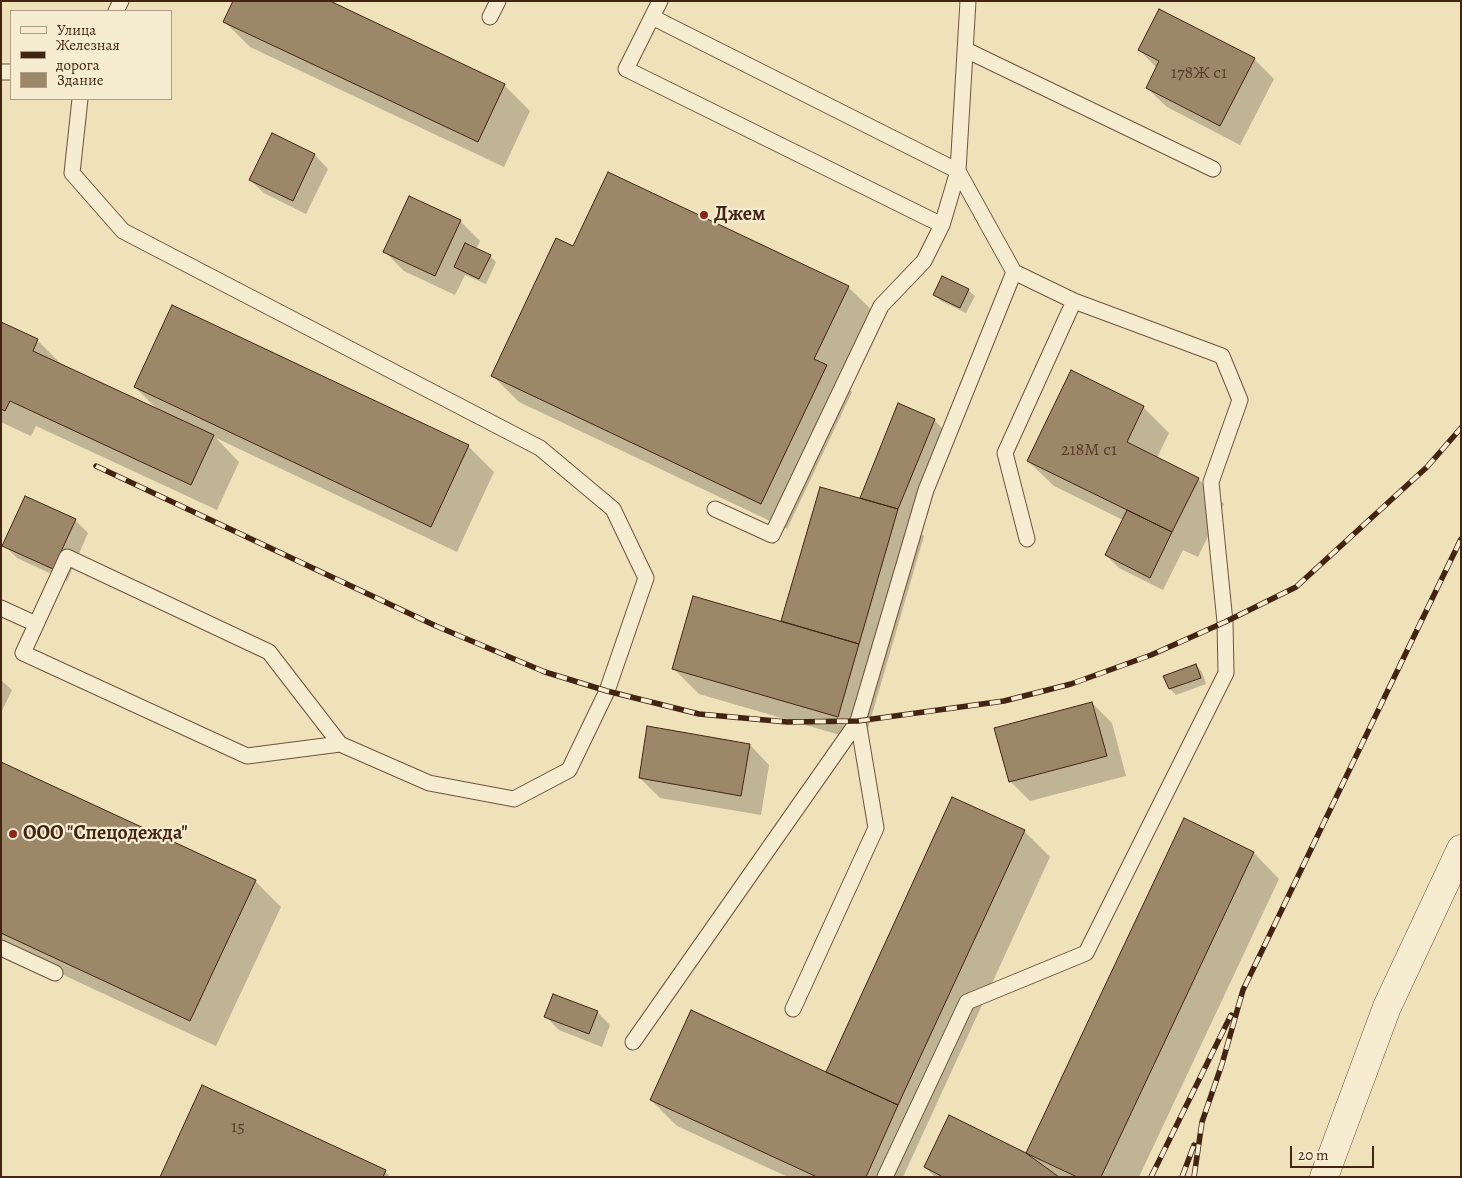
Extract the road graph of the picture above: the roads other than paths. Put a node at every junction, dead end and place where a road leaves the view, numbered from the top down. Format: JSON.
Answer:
{"nodes":[{"id":1,"x":498,"y":1,"type":"edge"},
{"id":2,"x":660,"y":1,"type":"edge"},
{"id":3,"x":968,"y":1,"type":"edge"},
{"id":4,"x":490,"y":17,"type":"dead end"},
{"id":5,"x":652,"y":17,"type":"junction"},
{"id":6,"x":966,"y":50,"type":"junction"},
{"id":7,"x":80,"y":100,"type":"edge"},
{"id":8,"x":1213,"y":169,"type":"dead end"},
{"id":9,"x":958,"y":171,"type":"junction"},
{"id":10,"x":942,"y":225,"type":"junction"},
{"id":11,"x":1014,"y":272,"type":"junction"},
{"id":12,"x":1074,"y":301,"type":"junction"},
{"id":13,"x":715,"y":508,"type":"dead end"},
{"id":14,"x":1027,"y":539,"type":"dead end"},
{"id":15,"x":1,"y":608,"type":"edge"},
{"id":16,"x":36,"y":624,"type":"junction"},
{"id":17,"x":858,"y":721,"type":"junction"},
{"id":18,"x":340,"y":744,"type":"junction"},
{"id":19,"x":1461,"y":849,"type":"edge"},
{"id":20,"x":1,"y":948,"type":"edge"},
{"id":21,"x":55,"y":973,"type":"dead end"},
{"id":22,"x":793,"y":1008,"type":"dead end"},
{"id":23,"x":633,"y":1042,"type":"dead end"},
{"id":24,"x":885,"y":1177,"type":"edge"},
{"id":25,"x":1324,"y":1177,"type":"edge"}],
"edges":[{"from":1,"to":4,"type":"lane"},
{"from":2,"to":5,"type":"lane"},
{"from":3,"to":6,"type":"lane"},
{"from":5,"to":9,"type":"lane"},
{"from":5,"to":10,"type":"lane"},
{"from":6,"to":8,"type":"lane"},
{"from":6,"to":9,"type":"lane"},
{"from":7,"to":18,"type":"lane"},
{"from":9,"to":10,"type":"lane"},
{"from":9,"to":11,"type":"lane"},
{"from":10,"to":13,"type":"lane"},
{"from":11,"to":12,"type":"lane"},
{"from":11,"to":17,"type":"lane"},
{"from":12,"to":14,"type":"lane"},
{"from":12,"to":24,"type":"lane"},
{"from":15,"to":16,"type":"lane"},
{"from":16,"to":18,"type":"lane"},
{"from":16,"to":18,"type":"lane"},
{"from":17,"to":22,"type":"lane"},
{"from":17,"to":23,"type":"lane"},
{"from":19,"to":25,"type":"street"},
{"from":20,"to":21,"type":"lane"}]}
